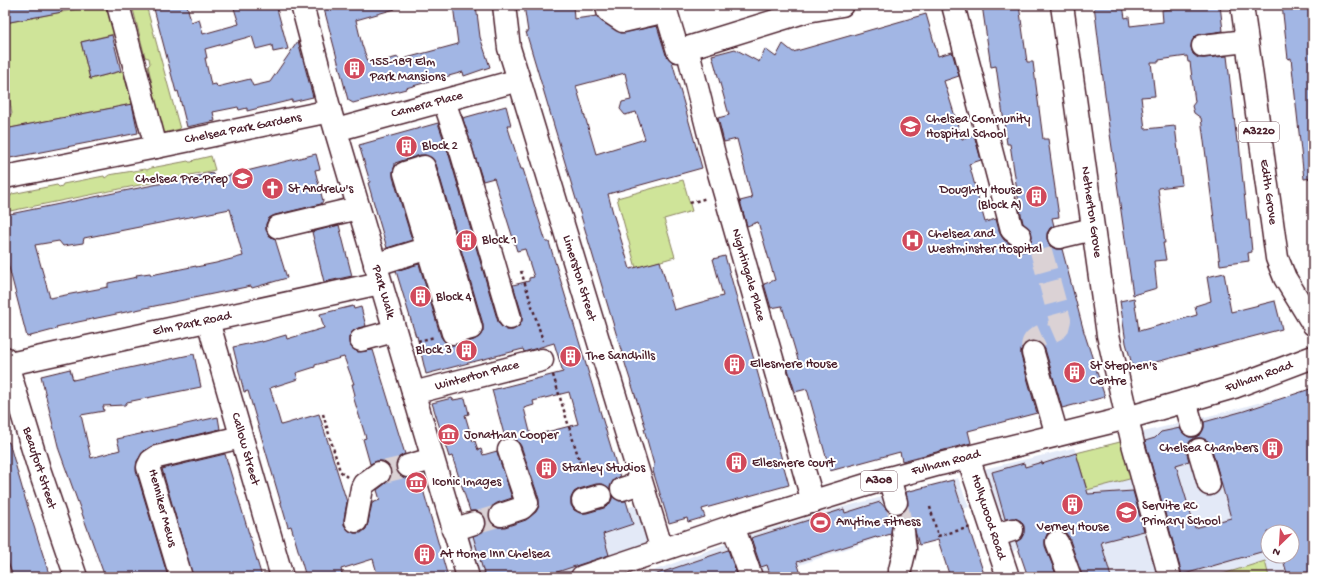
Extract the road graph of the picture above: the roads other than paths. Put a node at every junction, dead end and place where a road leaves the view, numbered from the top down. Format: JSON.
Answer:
{"nodes":[{"id":1,"x":118,"y":5,"type":"edge"},
{"id":2,"x":302,"y":5,"type":"edge"},
{"id":3,"x":504,"y":5,"type":"edge"},
{"id":4,"x":607,"y":5,"type":"edge"},
{"id":5,"x":842,"y":5,"type":"edge"},
{"id":6,"x":953,"y":5,"type":"edge"},
{"id":7,"x":1062,"y":5,"type":"edge"},
{"id":8,"x":1242,"y":5,"type":"edge"},
{"id":9,"x":1246,"y":41,"type":"junction"},
{"id":10,"x":1203,"y":46,"type":"dead end"},
{"id":11,"x":687,"y":48,"type":"junction"},
{"id":12,"x":519,"y":80,"type":"junction"},
{"id":13,"x":444,"y":101,"type":"junction"},
{"id":14,"x":333,"y":121,"type":"junction"},
{"id":15,"x":156,"y":147,"type":"junction"},
{"id":16,"x":5,"y":177,"type":"edge"},
{"id":17,"x":358,"y":208,"type":"junction"},
{"id":18,"x":278,"y":227,"type":"dead end"},
{"id":19,"x":1093,"y":229,"type":"junction"},
{"id":20,"x":1020,"y":236,"type":"tunnel mouth"},
{"id":21,"x":1058,"y":237,"type":"dead end"},
{"id":22,"x":377,"y":274,"type":"junction"},
{"id":23,"x":510,"y":318,"type":"dead end"},
{"id":24,"x":208,"y":321,"type":"junction"},
{"id":25,"x":1313,"y":324,"type":"edge"},
{"id":26,"x":453,"y":333,"type":"road end"},
{"id":27,"x":396,"y":338,"type":"junction"},
{"id":28,"x":354,"y":343,"type":"dead end"},
{"id":29,"x":1033,"y":353,"type":"tunnel mouth"},
{"id":30,"x":1313,"y":357,"type":"edge"},
{"id":31,"x":542,"y":360,"type":"dead end"},
{"id":32,"x":6,"y":363,"type":"edge"},
{"id":33,"x":413,"y":393,"type":"junction"},
{"id":34,"x":1185,"y":401,"type":"junction"},
{"id":35,"x":1127,"y":418,"type":"junction"},
{"id":36,"x":1192,"y":425,"type":"dead end"},
{"id":37,"x":1057,"y":434,"type":"junction"},
{"id":38,"x":242,"y":437,"type":"junction"},
{"id":39,"x":509,"y":450,"type":"dead end"},
{"id":40,"x":1201,"y":456,"type":"dead end"},
{"id":41,"x":968,"y":457,"type":"junction"},
{"id":42,"x":432,"y":459,"type":"junction"},
{"id":43,"x":408,"y":466,"type":"tunnel mouth"},
{"id":44,"x":379,"y":473,"type":"tunnel mouth"},
{"id":45,"x":889,"y":478,"type":"junction"},
{"id":46,"x":1209,"y":484,"type":"dead end"},
{"id":47,"x":813,"y":502,"type":"junction"},
{"id":48,"x":896,"y":502,"type":"tunnel mouth"},
{"id":49,"x":501,"y":515,"type":"tunnel mouth"},
{"id":50,"x":356,"y":522,"type":"dead end"},
{"id":51,"x":474,"y":523,"type":"tunnel mouth"},
{"id":52,"x":733,"y":526,"type":"junction"},
{"id":53,"x":453,"y":530,"type":"junction"},
{"id":54,"x":903,"y":531,"type":"tunnel mouth"},
{"id":55,"x":1057,"y":542,"type":"dead end"},
{"id":56,"x":662,"y":550,"type":"junction"},
{"id":57,"x":623,"y":571,"type":"edge"},
{"id":58,"x":1169,"y":574,"type":"dead end"},
{"id":59,"x":76,"y":577,"type":"edge"},
{"id":60,"x":181,"y":577,"type":"edge"},
{"id":61,"x":282,"y":577,"type":"edge"},
{"id":62,"x":468,"y":577,"type":"edge"},
{"id":63,"x":582,"y":577,"type":"edge"},
{"id":64,"x":751,"y":577,"type":"edge"},
{"id":65,"x":900,"y":577,"type":"edge"},
{"id":66,"x":1008,"y":577,"type":"edge"},
{"id":67,"x":1070,"y":577,"type":"edge"}],
"edges":[{"from":1,"to":15,"type":"main road"},
{"from":2,"to":14,"type":"main road","name":"Park Walk"},
{"from":3,"to":12,"type":"main road","name":"Limerston Street"},
{"from":4,"to":11,"type":"main road"},
{"from":5,"to":11,"type":"main road"},
{"from":6,"to":20,"type":"main road"},
{"from":7,"to":19,"type":"main road","name":"Netherton Grove"},
{"from":8,"to":9,"type":"main road","name":"Edith Grove","number":"A3220"},
{"from":9,"to":10,"type":"main road"},
{"from":9,"to":25,"type":"main road","name":"Edith Grove","number":"A3220"},
{"from":11,"to":47,"type":"main road","name":"Nightingale Place"},
{"from":12,"to":13,"type":"main road","name":"Camera Place"},
{"from":12,"to":56,"type":"main road","name":"Limerston Street"},
{"from":13,"to":14,"type":"main road","name":"Camera Place"},
{"from":13,"to":23,"type":"main road"},
{"from":14,"to":15,"type":"main road","name":"Chelsea Park Gardens"},
{"from":14,"to":17,"type":"main road","name":"Park Walk"},
{"from":15,"to":16,"type":"main road","name":"Chelsea Park Gardens"},
{"from":17,"to":18,"type":"main road"},
{"from":17,"to":22,"type":"main road","name":"Park Walk"},
{"from":19,"to":21,"type":"main road"},
{"from":19,"to":35,"type":"main road","name":"Netherton Grove"},
{"from":22,"to":24,"type":"main road","name":"Elm Park Road"},
{"from":22,"to":26,"type":"main road","name":"Elm Park Road"},
{"from":22,"to":27,"type":"main road","name":"Park Walk"},
{"from":24,"to":32,"type":"main road","name":"Elm Park Road"},
{"from":24,"to":38,"type":"main road","name":"Callow Street"},
{"from":27,"to":28,"type":"main road"},
{"from":27,"to":33,"type":"main road","name":"Park Walk"},
{"from":29,"to":37,"type":"main road"},
{"from":30,"to":34,"type":"main road","name":"Fulham Road","number":"A308"},
{"from":31,"to":33,"type":"main road","name":"Winterton Place"},
{"from":32,"to":59,"type":"main road","name":"Beaufort Street"},
{"from":33,"to":42,"type":"main road","name":"Park Walk"},
{"from":34,"to":35,"type":"main road","name":"Fulham Road","number":"A308"},
{"from":34,"to":36,"type":"main road"},
{"from":35,"to":37,"type":"main road","name":"Fulham Road","number":"A308"},
{"from":35,"to":58,"type":"main road","name":"Netherton Grove"},
{"from":37,"to":41,"type":"main road","name":"Fulham Road","number":"A308"},
{"from":38,"to":60,"type":"main road","name":"Henniker Mews"},
{"from":38,"to":61,"type":"main road","name":"Callow Street"},
{"from":39,"to":49,"type":"main road"},
{"from":40,"to":46,"type":"main road"},
{"from":41,"to":45,"type":"main road","name":"Fulham Road","number":"A308"},
{"from":41,"to":66,"type":"main road","name":"Hollywood Road"},
{"from":42,"to":43,"type":"main road"},
{"from":42,"to":53,"type":"main road","name":"Park Walk"},
{"from":44,"to":50,"type":"main road"},
{"from":45,"to":47,"type":"main road","name":"Fulham Road","number":"A308"},
{"from":45,"to":48,"type":"main road"},
{"from":47,"to":52,"type":"main road","name":"Fulham Road","number":"A308"},
{"from":51,"to":53,"type":"main road"},
{"from":52,"to":56,"type":"main road","name":"Fulham Road","number":"A308"},
{"from":52,"to":64,"type":"main road"},
{"from":53,"to":62,"type":"main road","name":"Park Walk"},
{"from":54,"to":65,"type":"main road"},
{"from":55,"to":67,"type":"main road"},
{"from":56,"to":57,"type":"main road","name":"Fulham Road","number":"A308"},
{"from":57,"to":63,"type":"main road","name":"Fulham Road","number":"A308"}]}
